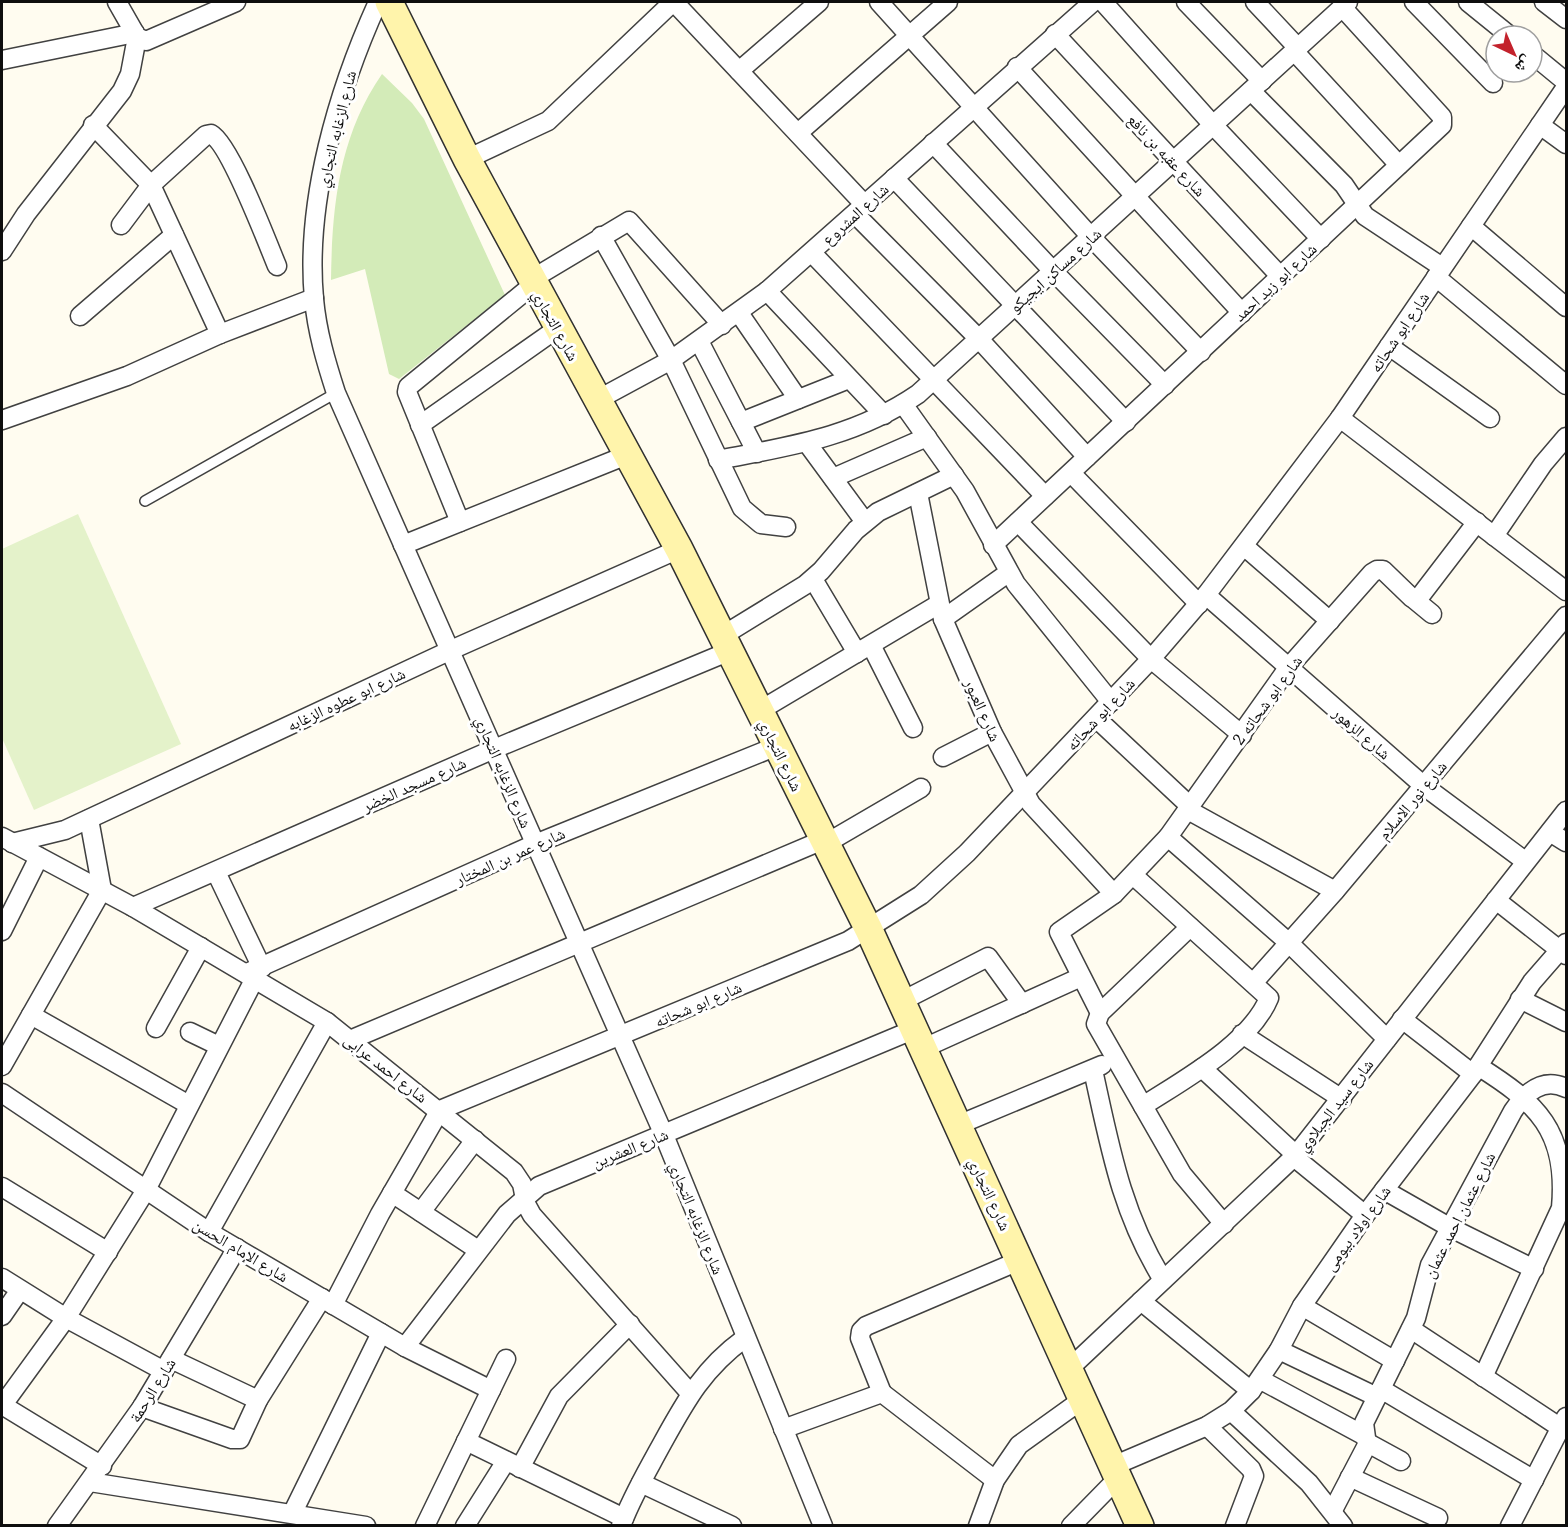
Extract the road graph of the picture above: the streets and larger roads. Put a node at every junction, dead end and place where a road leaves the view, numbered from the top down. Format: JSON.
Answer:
{"nodes":[{"id":1,"x":117,"y":2,"type":"edge"},
{"id":2,"x":236,"y":2,"type":"edge"},
{"id":3,"x":378,"y":2,"type":"edge"},
{"id":4,"x":389,"y":2,"type":"edge"},
{"id":5,"x":674,"y":2,"type":"edge"},
{"id":6,"x":819,"y":2,"type":"edge"},
{"id":7,"x":879,"y":2,"type":"edge"},
{"id":8,"x":948,"y":2,"type":"edge"},
{"id":9,"x":1092,"y":2,"type":"edge"},
{"id":10,"x":1103,"y":2,"type":"edge"},
{"id":11,"x":1186,"y":2,"type":"edge"},
{"id":12,"x":1255,"y":2,"type":"edge"},
{"id":13,"x":1414,"y":2,"type":"edge"},
{"id":14,"x":1468,"y":2,"type":"edge"},
{"id":15,"x":1544,"y":2,"type":"edge"},
{"id":16,"x":1345,"y":3,"type":"edge"},
{"id":17,"x":1566,"y":19,"type":"edge"},
{"id":18,"x":1495,"y":24,"type":"edge"},
{"id":19,"x":1055,"y":34,"type":"junction"},
{"id":20,"x":136,"y":35,"type":"junction"},
{"id":21,"x":910,"y":35,"type":"junction"},
{"id":22,"x":1296,"y":50,"type":"junction"},
{"id":23,"x":2,"y":60,"type":"edge"},
{"id":24,"x":1544,"y":64,"type":"edge"},
{"id":25,"x":1017,"y":67,"type":"junction"},
{"id":26,"x":739,"y":70,"type":"junction"},
{"id":27,"x":1484,"y":74,"type":"edge"},
{"id":28,"x":1566,"y":82,"type":"edge"},
{"id":29,"x":1257,"y":86,"type":"junction"},
{"id":30,"x":1566,"y":87,"type":"edge"},
{"id":31,"x":974,"y":105,"type":"junction"},
{"id":32,"x":93,"y":124,"type":"junction"},
{"id":33,"x":1213,"y":125,"type":"junction"},
{"id":34,"x":1540,"y":125,"type":"junction"},
{"id":35,"x":798,"y":133,"type":"junction"},
{"id":36,"x":933,"y":143,"type":"junction"},
{"id":37,"x":1566,"y":144,"type":"edge"},
{"id":38,"x":467,"y":159,"type":"junction"},
{"id":39,"x":1173,"y":162,"type":"junction"},
{"id":40,"x":1399,"y":165,"type":"junction"},
{"id":41,"x":894,"y":178,"type":"junction"},
{"id":42,"x":151,"y":185,"type":"junction"},
{"id":43,"x":1135,"y":197,"type":"junction"},
{"id":44,"x":1356,"y":205,"type":"junction"},
{"id":45,"x":860,"y":209,"type":"junction"},
{"id":46,"x":121,"y":225,"type":"dead end"},
{"id":47,"x":1471,"y":226,"type":"junction"},
{"id":48,"x":174,"y":235,"type":"junction"},
{"id":49,"x":601,"y":236,"type":"junction"},
{"id":50,"x":1091,"y":237,"type":"junction"},
{"id":51,"x":1321,"y":238,"type":"junction"},
{"id":52,"x":2,"y":251,"type":"edge"},
{"id":53,"x":812,"y":253,"type":"junction"},
{"id":54,"x":277,"y":266,"type":"dead end"},
{"id":55,"x":1053,"y":271,"type":"junction"},
{"id":56,"x":1439,"y":272,"type":"junction"},
{"id":57,"x":1280,"y":276,"type":"junction"},
{"id":58,"x":533,"y":281,"type":"junction"},
{"id":59,"x":767,"y":291,"type":"junction"},
{"id":60,"x":314,"y":298,"type":"junction"},
{"id":61,"x":1016,"y":305,"type":"junction"},
{"id":62,"x":1566,"y":307,"type":"edge"},
{"id":63,"x":740,"y":313,"type":"junction"},
{"id":64,"x":1242,"y":313,"type":"junction"},
{"id":65,"x":80,"y":316,"type":"dead end"},
{"id":66,"x":722,"y":325,"type":"junction"},
{"id":67,"x":558,"y":328,"type":"junction"},
{"id":68,"x":220,"y":334,"type":"junction"},
{"id":69,"x":980,"y":339,"type":"junction"},
{"id":70,"x":699,"y":341,"type":"junction"},
{"id":71,"x":1389,"y":346,"type":"junction"},
{"id":72,"x":1201,"y":352,"type":"junction"},
{"id":73,"x":671,"y":360,"type":"junction"},
{"id":74,"x":849,"y":379,"type":"junction"},
{"id":75,"x":934,"y":380,"type":"junction"},
{"id":76,"x":1165,"y":385,"type":"junction"},
{"id":77,"x":1566,"y":385,"type":"edge"},
{"id":78,"x":798,"y":399,"type":"junction"},
{"id":79,"x":597,"y":400,"type":"junction"},
{"id":80,"x":903,"y":404,"type":"junction"},
{"id":81,"x":884,"y":415,"type":"junction"},
{"id":82,"x":1340,"y":418,"type":"junction"},
{"id":83,"x":1490,"y":418,"type":"dead end"},
{"id":84,"x":2,"y":420,"type":"edge"},
{"id":85,"x":741,"y":422,"type":"junction"},
{"id":86,"x":1126,"y":422,"type":"junction"},
{"id":87,"x":420,"y":424,"type":"junction"},
{"id":88,"x":927,"y":437,"type":"junction"},
{"id":89,"x":1566,"y":437,"type":"edge"},
{"id":90,"x":807,"y":443,"type":"junction"},
{"id":91,"x":757,"y":453,"type":"junction"},
{"id":92,"x":627,"y":455,"type":"junction"},
{"id":93,"x":1087,"y":457,"type":"junction"},
{"id":94,"x":718,"y":460,"type":"junction"},
{"id":95,"x":1071,"y":473,"type":"junction"},
{"id":96,"x":954,"y":475,"type":"junction"},
{"id":97,"x":832,"y":478,"type":"junction"},
{"id":98,"x":918,"y":493,"type":"junction"},
{"id":99,"x":1045,"y":496,"type":"junction"},
{"id":100,"x":460,"y":522,"type":"junction"},
{"id":101,"x":865,"y":522,"type":"junction"},
{"id":102,"x":1018,"y":522,"type":"junction"},
{"id":103,"x":1477,"y":522,"type":"junction"},
{"id":104,"x":786,"y":526,"type":"dead end"},
{"id":105,"x":1494,"y":536,"type":"junction"},
{"id":106,"x":403,"y":545,"type":"junction"},
{"id":107,"x":993,"y":545,"type":"junction"},
{"id":108,"x":1244,"y":546,"type":"junction"},
{"id":109,"x":679,"y":549,"type":"junction"},
{"id":110,"x":1008,"y":573,"type":"junction"},
{"id":111,"x":813,"y":579,"type":"junction"},
{"id":112,"x":1566,"y":591,"type":"edge"},
{"id":113,"x":1202,"y":599,"type":"junction"},
{"id":114,"x":1415,"y":600,"type":"junction"},
{"id":115,"x":941,"y":612,"type":"junction"},
{"id":116,"x":1432,"y":614,"type":"dead end"},
{"id":117,"x":1566,"y":616,"type":"edge"},
{"id":118,"x":1330,"y":621,"type":"junction"},
{"id":119,"x":726,"y":644,"type":"junction"},
{"id":120,"x":864,"y":649,"type":"junction"},
{"id":121,"x":451,"y":650,"type":"junction"},
{"id":122,"x":1151,"y":659,"type":"junction"},
{"id":123,"x":1288,"y":668,"type":"junction"},
{"id":124,"x":1111,"y":702,"type":"junction"},
{"id":125,"x":759,"y":711,"type":"junction"},
{"id":126,"x":1096,"y":718,"type":"junction"},
{"id":127,"x":913,"y":728,"type":"dead end"},
{"id":128,"x":992,"y":732,"type":"junction"},
{"id":129,"x":1242,"y":735,"type":"junction"},
{"id":130,"x":777,"y":746,"type":"junction"},
{"id":131,"x":494,"y":749,"type":"junction"},
{"id":132,"x":943,"y":757,"type":"dead end"},
{"id":133,"x":1424,"y":786,"type":"junction"},
{"id":134,"x":921,"y":788,"type":"dead end"},
{"id":135,"x":1025,"y":795,"type":"junction"},
{"id":136,"x":1189,"y":808,"type":"junction"},
{"id":137,"x":1566,"y":811,"type":"edge"},
{"id":138,"x":89,"y":819,"type":"junction"},
{"id":139,"x":1550,"y":832,"type":"junction"},
{"id":140,"x":1168,"y":837,"type":"junction"},
{"id":141,"x":7,"y":840,"type":"edge"},
{"id":142,"x":824,"y":842,"type":"junction"},
{"id":143,"x":1566,"y":842,"type":"edge"},
{"id":144,"x":535,"y":844,"type":"junction"},
{"id":145,"x":39,"y":857,"type":"junction"},
{"id":146,"x":1525,"y":861,"type":"junction"},
{"id":147,"x":216,"y":872,"type":"junction"},
{"id":148,"x":1134,"y":876,"type":"junction"},
{"id":149,"x":102,"y":890,"type":"junction"},
{"id":150,"x":1335,"y":891,"type":"junction"},
{"id":151,"x":1114,"y":894,"type":"junction"},
{"id":152,"x":1496,"y":900,"type":"junction"},
{"id":153,"x":133,"y":907,"type":"junction"},
{"id":154,"x":1190,"y":927,"type":"junction"},
{"id":155,"x":869,"y":930,"type":"junction"},
{"id":156,"x":2,"y":931,"type":"edge"},
{"id":157,"x":579,"y":941,"type":"junction"},
{"id":158,"x":1288,"y":942,"type":"junction"},
{"id":159,"x":201,"y":947,"type":"junction"},
{"id":160,"x":1564,"y":949,"type":"edge"},
{"id":161,"x":254,"y":973,"type":"junction"},
{"id":162,"x":1081,"y":977,"type":"junction"},
{"id":163,"x":1254,"y":982,"type":"junction"},
{"id":164,"x":1520,"y":999,"type":"junction"},
{"id":165,"x":902,"y":1001,"type":"junction"},
{"id":166,"x":1022,"y":1004,"type":"junction"},
{"id":167,"x":1100,"y":1012,"type":"junction"},
{"id":168,"x":31,"y":1015,"type":"junction"},
{"id":169,"x":1402,"y":1019,"type":"junction"},
{"id":170,"x":327,"y":1022,"type":"junction"},
{"id":171,"x":1566,"y":1022,"type":"edge"},
{"id":172,"x":156,"y":1028,"type":"dead end"},
{"id":173,"x":190,"y":1032,"type":"dead end"},
{"id":174,"x":1242,"y":1034,"type":"junction"},
{"id":175,"x":621,"y":1036,"type":"junction"},
{"id":176,"x":920,"y":1039,"type":"junction"},
{"id":177,"x":1387,"y":1039,"type":"junction"},
{"id":178,"x":350,"y":1040,"type":"junction"},
{"id":179,"x":219,"y":1046,"type":"junction"},
{"id":180,"x":1114,"y":1059,"type":"junction"},
{"id":181,"x":2,"y":1066,"type":"edge"},
{"id":182,"x":1202,"y":1068,"type":"junction"},
{"id":183,"x":1093,"y":1070,"type":"junction"},
{"id":184,"x":1476,"y":1070,"type":"junction"},
{"id":185,"x":1566,"y":1088,"type":"edge"},
{"id":186,"x":2,"y":1093,"type":"edge"},
{"id":187,"x":1524,"y":1095,"type":"junction"},
{"id":188,"x":1342,"y":1099,"type":"junction"},
{"id":189,"x":189,"y":1105,"type":"junction"},
{"id":190,"x":1143,"y":1106,"type":"junction"},
{"id":191,"x":440,"y":1110,"type":"junction"},
{"id":192,"x":958,"y":1125,"type":"junction"},
{"id":193,"x":664,"y":1135,"type":"junction"},
{"id":194,"x":475,"y":1140,"type":"junction"},
{"id":195,"x":1295,"y":1156,"type":"junction"},
{"id":196,"x":2,"y":1187,"type":"edge"},
{"id":197,"x":146,"y":1190,"type":"junction"},
{"id":198,"x":1384,"y":1190,"type":"junction"},
{"id":199,"x":392,"y":1193,"type":"junction"},
{"id":200,"x":525,"y":1197,"type":"junction"},
{"id":201,"x":421,"y":1212,"type":"junction"},
{"id":202,"x":1365,"y":1215,"type":"junction"},
{"id":203,"x":1224,"y":1224,"type":"junction"},
{"id":204,"x":1449,"y":1227,"type":"junction"},
{"id":205,"x":209,"y":1232,"type":"junction"},
{"id":206,"x":237,"y":1248,"type":"junction"},
{"id":207,"x":478,"y":1250,"type":"junction"},
{"id":208,"x":108,"y":1252,"type":"junction"},
{"id":209,"x":1021,"y":1260,"type":"junction"},
{"id":210,"x":1534,"y":1269,"type":"junction"},
{"id":211,"x":2,"y":1278,"type":"edge"},
{"id":212,"x":1163,"y":1280,"type":"junction"},
{"id":213,"x":20,"y":1290,"type":"junction"},
{"id":214,"x":1141,"y":1301,"type":"junction"},
{"id":215,"x":327,"y":1302,"type":"junction"},
{"id":216,"x":1302,"y":1306,"type":"junction"},
{"id":217,"x":2,"y":1316,"type":"edge"},
{"id":218,"x":66,"y":1318,"type":"junction"},
{"id":219,"x":630,"y":1324,"type":"junction"},
{"id":220,"x":1411,"y":1329,"type":"junction"},
{"id":221,"x":381,"y":1333,"type":"junction"},
{"id":222,"x":745,"y":1338,"type":"junction"},
{"id":223,"x":405,"y":1347,"type":"junction"},
{"id":224,"x":1279,"y":1350,"type":"junction"},
{"id":225,"x":506,"y":1359,"type":"dead end"},
{"id":226,"x":1395,"y":1361,"type":"junction"},
{"id":227,"x":168,"y":1365,"type":"junction"},
{"id":228,"x":1070,"y":1368,"type":"junction"},
{"id":229,"x":1483,"y":1377,"type":"junction"},
{"id":230,"x":1256,"y":1385,"type":"junction"},
{"id":231,"x":491,"y":1390,"type":"junction"},
{"id":232,"x":690,"y":1392,"type":"junction"},
{"id":233,"x":882,"y":1393,"type":"junction"},
{"id":234,"x":1379,"y":1393,"type":"junction"},
{"id":235,"x":1083,"y":1398,"type":"junction"},
{"id":236,"x":258,"y":1400,"type":"junction"},
{"id":237,"x":2,"y":1406,"type":"edge"},
{"id":238,"x":142,"y":1407,"type":"junction"},
{"id":239,"x":1231,"y":1411,"type":"junction"},
{"id":240,"x":1564,"y":1423,"type":"edge"},
{"id":241,"x":1207,"y":1426,"type":"junction"},
{"id":242,"x":783,"y":1429,"type":"junction"},
{"id":243,"x":1366,"y":1440,"type":"junction"},
{"id":244,"x":466,"y":1441,"type":"junction"},
{"id":245,"x":1560,"y":1448,"type":"edge"},
{"id":246,"x":1401,"y":1461,"type":"dead end"},
{"id":247,"x":513,"y":1464,"type":"junction"},
{"id":248,"x":102,"y":1466,"type":"junction"},
{"id":249,"x":1115,"y":1472,"type":"junction"},
{"id":250,"x":1350,"y":1477,"type":"junction"},
{"id":251,"x":995,"y":1480,"type":"junction"},
{"id":252,"x":1534,"y":1480,"type":"junction"},
{"id":253,"x":90,"y":1482,"type":"junction"},
{"id":254,"x":641,"y":1483,"type":"junction"},
{"id":255,"x":1333,"y":1510,"type":"junction"},
{"id":256,"x":293,"y":1512,"type":"junction"},
{"id":257,"x":1438,"y":1518,"type":"dead end"},
{"id":258,"x":623,"y":1522,"type":"edge"},
{"id":259,"x":1236,"y":1525,"type":"edge"},
{"id":260,"x":57,"y":1526,"type":"edge"},
{"id":261,"x":366,"y":1526,"type":"edge"},
{"id":262,"x":425,"y":1526,"type":"edge"},
{"id":263,"x":465,"y":1526,"type":"edge"},
{"id":264,"x":732,"y":1526,"type":"edge"},
{"id":265,"x":823,"y":1526,"type":"edge"},
{"id":266,"x":978,"y":1526,"type":"edge"},
{"id":267,"x":1071,"y":1526,"type":"edge"},
{"id":268,"x":1140,"y":1526,"type":"edge"},
{"id":269,"x":1343,"y":1526,"type":"edge"},
{"id":270,"x":1510,"y":1526,"type":"edge"}],
"edges":[{"from":1,"to":20,"type":"street"},
{"from":2,"to":20,"type":"street"},
{"from":3,"to":60,"type":"street","name":"شارع الزغابه التجاري"},
{"from":4,"to":38,"type":"street","name":"شارع التجاري"},
{"from":5,"to":26,"type":"street"},
{"from":5,"to":38,"type":"street"},
{"from":6,"to":26,"type":"street"},
{"from":7,"to":21,"type":"street"},
{"from":8,"to":21,"type":"street"},
{"from":9,"to":19,"type":"street","name":"شارع المشروع"},
{"from":10,"to":33,"type":"street"},
{"from":11,"to":29,"type":"street"},
{"from":12,"to":22,"type":"street"},
{"from":13,"to":27,"type":"street"},
{"from":14,"to":18,"type":"street"},
{"from":15,"to":17,"type":"street"},
{"from":16,"to":22,"type":"street","name":"شارع مساكن ايجيكو"},
{"from":16,"to":40,"type":"street","name":"شارع ابو زيد احمد"},
{"from":19,"to":25,"type":"street","name":"شارع المشروع"},
{"from":19,"to":39,"type":"street","name":"شارع عقبه بن نافع"},
{"from":20,"to":23,"type":"street"},
{"from":20,"to":32,"type":"street"},
{"from":21,"to":31,"type":"street"},
{"from":21,"to":35,"type":"street"},
{"from":22,"to":29,"type":"street","name":"شارع مساكن ايجيكو"},
{"from":22,"to":40,"type":"street"},
{"from":24,"to":28,"type":"street"},
{"from":25,"to":31,"type":"street","name":"شارع المشروع"},
{"from":25,"to":43,"type":"street"},
{"from":26,"to":35,"type":"street"},
{"from":29,"to":33,"type":"street","name":"شارع مساكن ايجيكو"},
{"from":29,"to":44,"type":"street"},
{"from":30,"to":34,"type":"street","name":"شارع ابو شحاته"},
{"from":31,"to":36,"type":"street","name":"شارع المشروع"},
{"from":31,"to":50,"type":"street"},
{"from":32,"to":42,"type":"street"},
{"from":32,"to":52,"type":"street"},
{"from":33,"to":39,"type":"street","name":"شارع مساكن ايجيكو"},
{"from":33,"to":51,"type":"street"},
{"from":34,"to":37,"type":"street"},
{"from":34,"to":47,"type":"street","name":"شارع ابو شحاته"},
{"from":35,"to":45,"type":"street"},
{"from":36,"to":41,"type":"street","name":"شارع المشروع"},
{"from":36,"to":55,"type":"street"},
{"from":38,"to":58,"type":"street","name":"شارع التجاري"},
{"from":39,"to":43,"type":"street","name":"شارع مساكن ايجيكو"},
{"from":39,"to":57,"type":"street","name":"شارع عقبه بن نافع"},
{"from":40,"to":44,"type":"street","name":"شارع ابو زيد احمد"},
{"from":41,"to":45,"type":"street","name":"شارع المشروع"},
{"from":41,"to":61,"type":"street"},
{"from":42,"to":46,"type":"street"},
{"from":42,"to":48,"type":"street"},
{"from":42,"to":54,"type":"street"},
{"from":43,"to":50,"type":"street","name":"شارع مساكن ايجيكو"},
{"from":43,"to":64,"type":"street"},
{"from":44,"to":51,"type":"street","name":"شارع ابو زيد احمد"},
{"from":44,"to":56,"type":"street"},
{"from":45,"to":53,"type":"street","name":"شارع المشروع"},
{"from":45,"to":69,"type":"street"},
{"from":47,"to":56,"type":"street","name":"شارع ابو شحاته"},
{"from":47,"to":62,"type":"street"},
{"from":48,"to":65,"type":"street"},
{"from":48,"to":68,"type":"street"},
{"from":49,"to":58,"type":"street"},
{"from":49,"to":66,"type":"street"},
{"from":49,"to":73,"type":"street"},
{"from":50,"to":55,"type":"street","name":"شارع مساكن ايجيكو"},
{"from":50,"to":72,"type":"street"},
{"from":51,"to":57,"type":"street","name":"شارع ابو زيد احمد"},
{"from":53,"to":59,"type":"street","name":"شارع المشروع"},
{"from":53,"to":75,"type":"street"},
{"from":55,"to":61,"type":"street","name":"شارع مساكن ايجيكو"},
{"from":55,"to":76,"type":"street"},
{"from":56,"to":71,"type":"street","name":"شارع ابو شحاته"},
{"from":56,"to":77,"type":"street"},
{"from":57,"to":64,"type":"street","name":"شارع ابو زيد احمد"},
{"from":58,"to":67,"type":"street","name":"شارع التجاري"},
{"from":58,"to":87,"type":"street"},
{"from":59,"to":63,"type":"street","name":"شارع المشروع"},
{"from":59,"to":74,"type":"street"},
{"from":60,"to":68,"type":"street"},
{"from":60,"to":106,"type":"street","name":"شارع الزغابه التجاري"},
{"from":61,"to":69,"type":"street","name":"شارع مساكن ايجيكو"},
{"from":61,"to":86,"type":"street"},
{"from":63,"to":66,"type":"street","name":"شارع المشروع"},
{"from":63,"to":78,"type":"street"},
{"from":64,"to":72,"type":"street","name":"شارع ابو زيد احمد"},
{"from":66,"to":70,"type":"street","name":"شارع المشروع"},
{"from":67,"to":79,"type":"street","name":"شارع التجاري"},
{"from":67,"to":87,"type":"street"},
{"from":68,"to":84,"type":"street"},
{"from":69,"to":75,"type":"street","name":"شارع مساكن ايجيكو"},
{"from":69,"to":93,"type":"street"},
{"from":70,"to":73,"type":"street","name":"شارع المشروع"},
{"from":70,"to":85,"type":"street"},
{"from":71,"to":82,"type":"street","name":"شارع ابو شحاته"},
{"from":71,"to":83,"type":"street"},
{"from":72,"to":76,"type":"street","name":"شارع ابو زيد احمد"},
{"from":73,"to":79,"type":"street","name":"شارع المشروع"},
{"from":73,"to":94,"type":"street"},
{"from":74,"to":78,"type":"street"},
{"from":74,"to":81,"type":"street"},
{"from":75,"to":80,"type":"street","name":"شارع مساكن ايجيكو"},
{"from":75,"to":99,"type":"street"},
{"from":76,"to":86,"type":"street","name":"شارع ابو زيد احمد"},
{"from":78,"to":85,"type":"street"},
{"from":79,"to":92,"type":"street","name":"شارع التجاري"},
{"from":80,"to":81,"type":"street","name":"شارع مساكن ايجيكو"},
{"from":80,"to":88,"type":"street"},
{"from":81,"to":90,"type":"street","name":"شارع مساكن ايجيكو"},
{"from":82,"to":103,"type":"street"},
{"from":82,"to":108,"type":"street","name":"شارع ابو شحاته"},
{"from":85,"to":91,"type":"street"},
{"from":86,"to":93,"type":"street","name":"شارع ابو زيد احمد"},
{"from":87,"to":100,"type":"street"},
{"from":88,"to":96,"type":"street"},
{"from":88,"to":97,"type":"street"},
{"from":89,"to":105,"type":"street"},
{"from":90,"to":91,"type":"street","name":"شارع مساكن ايجيكو"},
{"from":90,"to":97,"type":"street"},
{"from":91,"to":94,"type":"street","name":"شارع مساكن ايجيكو"},
{"from":92,"to":100,"type":"street"},
{"from":92,"to":109,"type":"street","name":"شارع التجاري"},
{"from":93,"to":95,"type":"street","name":"شارع ابو زيد احمد"},
{"from":94,"to":104,"type":"street"},
{"from":95,"to":99,"type":"street","name":"شارع ابو زيد احمد"},
{"from":95,"to":113,"type":"street","name":"شارع الزهور"},
{"from":96,"to":98,"type":"street","name":"شارع مسجد الخضر"},
{"from":96,"to":107,"type":"street"},
{"from":97,"to":101,"type":"street"},
{"from":98,"to":101,"type":"street","name":"شارع مسجد الخضر"},
{"from":98,"to":115,"type":"street","name":"شارع العبور"},
{"from":99,"to":102,"type":"street","name":"شارع ابو زيد احمد"},
{"from":100,"to":106,"type":"street"},
{"from":101,"to":111,"type":"street","name":"شارع مسجد الخضر"},
{"from":102,"to":107,"type":"street","name":"شارع ابو زيد احمد"},
{"from":102,"to":122,"type":"street"},
{"from":103,"to":105,"type":"street"},
{"from":103,"to":114,"type":"street"},
{"from":105,"to":112,"type":"street"},
{"from":106,"to":121,"type":"street","name":"شارع الزغابه التجاري"},
{"from":107,"to":110,"type":"street"},
{"from":108,"to":113,"type":"street","name":"شارع ابو شحاته"},
{"from":108,"to":118,"type":"street"},
{"from":109,"to":119,"type":"street","name":"شارع التجاري"},
{"from":109,"to":121,"type":"street","name":"شارع ابو عطوه الزغابه"},
{"from":110,"to":115,"type":"street"},
{"from":110,"to":124,"type":"street"},
{"from":111,"to":119,"type":"street","name":"شارع مسجد الخضر"},
{"from":111,"to":120,"type":"street"},
{"from":113,"to":122,"type":"street","name":"شارع ابو شحاته"},
{"from":113,"to":123,"type":"street","name":"شارع الزهور"},
{"from":114,"to":116,"type":"street"},
{"from":114,"to":118,"type":"street","name":"شارع ابو شحاته 2"},
{"from":115,"to":120,"type":"street"},
{"from":115,"to":128,"type":"street","name":"شارع العبور"},
{"from":117,"to":133,"type":"street","name":"شارع نور الاسلام"},
{"from":118,"to":123,"type":"street","name":"شارع ابو شحاته 2"},
{"from":119,"to":125,"type":"street","name":"شارع التجاري"},
{"from":119,"to":131,"type":"street","name":"شارع مسجد الخضر"},
{"from":120,"to":125,"type":"street"},
{"from":120,"to":127,"type":"street"},
{"from":121,"to":131,"type":"street","name":"شارع الزغابه التجاري"},
{"from":121,"to":138,"type":"street","name":"شارع ابو عطوه الزغابه"},
{"from":122,"to":124,"type":"street","name":"شارع ابو شحاته"},
{"from":122,"to":129,"type":"street"},
{"from":123,"to":129,"type":"street","name":"شارع ابو شحاته 2"},
{"from":123,"to":133,"type":"street","name":"شارع الزهور"},
{"from":124,"to":126,"type":"street","name":"شارع ابو شحاته"},
{"from":125,"to":130,"type":"street","name":"شارع التجاري"},
{"from":126,"to":135,"type":"street","name":"شارع ابو شحاته"},
{"from":126,"to":136,"type":"street"},
{"from":128,"to":132,"type":"street"},
{"from":128,"to":135,"type":"street","name":"شارع العبور"},
{"from":129,"to":136,"type":"street","name":"شارع ابو شحاته 2"},
{"from":130,"to":142,"type":"street","name":"شارع التجاري"},
{"from":130,"to":144,"type":"street","name":"شارع عمر بن المختار"},
{"from":131,"to":144,"type":"street","name":"شارع الزغابه التجاري"},
{"from":131,"to":147,"type":"street","name":"شارع مسجد الخضر"},
{"from":133,"to":146,"type":"street","name":"شارع الزهور"},
{"from":133,"to":150,"type":"street","name":"شارع نور الاسلام"},
{"from":134,"to":142,"type":"street"},
{"from":135,"to":151,"type":"street","name":"شارع العبور"},
{"from":135,"to":155,"type":"street","name":"شارع ابو شحاته"},
{"from":136,"to":140,"type":"street","name":"شارع ابو شحاته 2"},
{"from":136,"to":150,"type":"street"},
{"from":137,"to":139,"type":"street","name":"شارع سيد الجبلاوي"},
{"from":138,"to":141,"type":"street","name":"شارع ابو عطوه الزغابه"},
{"from":138,"to":149,"type":"street"},
{"from":139,"to":143,"type":"street"},
{"from":139,"to":146,"type":"street","name":"شارع سيد الجبلاوي"},
{"from":140,"to":148,"type":"street","name":"شارع ابو شحاته 2"},
{"from":140,"to":158,"type":"street"},
{"from":141,"to":145,"type":"street","name":"شارع احمد عرابى"},
{"from":142,"to":155,"type":"street","name":"شارع التجاري"},
{"from":142,"to":157,"type":"street"},
{"from":144,"to":157,"type":"street","name":"شارع الزغابه التجاري"},
{"from":144,"to":161,"type":"street","name":"شارع عمر بن المختار"},
{"from":145,"to":149,"type":"street","name":"شارع احمد عرابى"},
{"from":145,"to":156,"type":"street"},
{"from":146,"to":152,"type":"street","name":"شارع سيد الجبلاوي"},
{"from":147,"to":153,"type":"street","name":"شارع مسجد الخضر"},
{"from":147,"to":161,"type":"street"},
{"from":148,"to":151,"type":"street","name":"شارع ابو شحاته 2"},
{"from":148,"to":154,"type":"street"},
{"from":149,"to":153,"type":"street","name":"شارع احمد عرابى"},
{"from":149,"to":168,"type":"street"},
{"from":150,"to":158,"type":"street","name":"شارع نور الاسلام"},
{"from":151,"to":162,"type":"street","name":"شارع ابو شحاته 2"},
{"from":152,"to":160,"type":"street"},
{"from":152,"to":169,"type":"street","name":"شارع سيد الجبلاوي"},
{"from":153,"to":159,"type":"street","name":"شارع احمد عرابى"},
{"from":154,"to":163,"type":"street"},
{"from":154,"to":167,"type":"street"},
{"from":155,"to":165,"type":"street","name":"شارع التجاري"},
{"from":155,"to":175,"type":"street","name":"شارع ابو شحاته"},
{"from":157,"to":175,"type":"street","name":"شارع الزغابه التجاري"},
{"from":157,"to":178,"type":"street"},
{"from":158,"to":163,"type":"street","name":"شارع نور الاسلام"},
{"from":158,"to":177,"type":"street"},
{"from":159,"to":161,"type":"street","name":"شارع احمد عرابى"},
{"from":159,"to":172,"type":"street"},
{"from":160,"to":164,"type":"street","name":"شارع اولاد بيومى"},
{"from":161,"to":170,"type":"street","name":"شارع احمد عرابى"},
{"from":161,"to":179,"type":"street"},
{"from":162,"to":166,"type":"street","name":"شارع العشرين"},
{"from":162,"to":167,"type":"street"},
{"from":163,"to":174,"type":"street"},
{"from":164,"to":171,"type":"street"},
{"from":164,"to":184,"type":"street","name":"شارع اولاد بيومى"},
{"from":165,"to":166,"type":"street"},
{"from":165,"to":176,"type":"street","name":"شارع التجاري"},
{"from":166,"to":176,"type":"street","name":"شارع العشرين"},
{"from":167,"to":180,"type":"street"},
{"from":168,"to":181,"type":"street"},
{"from":168,"to":189,"type":"street"},
{"from":169,"to":177,"type":"street","name":"شارع سيد الجبلاوي"},
{"from":169,"to":184,"type":"street"},
{"from":170,"to":178,"type":"street","name":"شارع احمد عرابى"},
{"from":170,"to":205,"type":"street"},
{"from":173,"to":179,"type":"street"},
{"from":174,"to":182,"type":"street"},
{"from":174,"to":188,"type":"street"},
{"from":175,"to":191,"type":"street","name":"شارع ابو شحاته"},
{"from":175,"to":193,"type":"street","name":"شارع الزغابه التجاري"},
{"from":176,"to":192,"type":"street","name":"شارع التجاري"},
{"from":176,"to":193,"type":"street","name":"شارع العشرين"},
{"from":177,"to":188,"type":"street","name":"شارع سيد الجبلاوي"},
{"from":178,"to":191,"type":"street","name":"شارع احمد عرابى"},
{"from":179,"to":189,"type":"street"},
{"from":180,"to":183,"type":"street"},
{"from":180,"to":190,"type":"street"},
{"from":182,"to":190,"type":"street"},
{"from":182,"to":195,"type":"street"},
{"from":183,"to":192,"type":"street"},
{"from":183,"to":212,"type":"street"},
{"from":184,"to":187,"type":"street"},
{"from":184,"to":198,"type":"street","name":"شارع اولاد بيومى"},
{"from":185,"to":187,"type":"street"},
{"from":186,"to":197,"type":"street","name":"شارع الإمام الحسن"},
{"from":187,"to":204,"type":"street","name":"شارع عثمان احمد عثمان"},
{"from":187,"to":210,"type":"street"},
{"from":188,"to":195,"type":"street","name":"شارع سيد الجبلاوي"},
{"from":189,"to":197,"type":"street"},
{"from":190,"to":203,"type":"street"},
{"from":191,"to":194,"type":"street","name":"شارع احمد عرابى"},
{"from":191,"to":199,"type":"street"},
{"from":192,"to":209,"type":"street","name":"شارع التجاري"},
{"from":193,"to":200,"type":"street","name":"شارع العشرين"},
{"from":193,"to":222,"type":"street","name":"شارع الزغابه التجاري"},
{"from":194,"to":200,"type":"street","name":"شارع احمد عرابى"},
{"from":194,"to":201,"type":"street"},
{"from":195,"to":202,"type":"street"},
{"from":195,"to":203,"type":"street","name":"شارع سيد الجبلاوي"},
{"from":196,"to":208,"type":"street"},
{"from":197,"to":205,"type":"street","name":"شارع الإمام الحسن"},
{"from":197,"to":208,"type":"street"},
{"from":198,"to":202,"type":"street","name":"شارع اولاد بيومى"},
{"from":198,"to":204,"type":"street"},
{"from":199,"to":201,"type":"street"},
{"from":199,"to":215,"type":"street"},
{"from":200,"to":207,"type":"street","name":"شارع العشرين"},
{"from":200,"to":219,"type":"street","name":"شارع احمد عرابى"},
{"from":201,"to":207,"type":"street"},
{"from":202,"to":216,"type":"street","name":"شارع اولاد بيومى"},
{"from":203,"to":212,"type":"street","name":"شارع سيد الجبلاوي"},
{"from":204,"to":210,"type":"street"},
{"from":204,"to":220,"type":"street","name":"شارع عثمان احمد عثمان"},
{"from":205,"to":206,"type":"street","name":"شارع الإمام الحسن"},
{"from":206,"to":215,"type":"street","name":"شارع الإمام الحسن"},
{"from":206,"to":227,"type":"street","name":"شارع الرحمة"},
{"from":207,"to":223,"type":"street","name":"شارع العشرين"},
{"from":208,"to":218,"type":"street"},
{"from":209,"to":228,"type":"street","name":"شارع التجاري"},
{"from":209,"to":233,"type":"street"},
{"from":210,"to":229,"type":"street"},
{"from":211,"to":213,"type":"street"},
{"from":212,"to":214,"type":"street","name":"شارع سيد الجبلاوي"},
{"from":213,"to":217,"type":"street"},
{"from":213,"to":218,"type":"street"},
{"from":214,"to":228,"type":"street","name":"شارع سيد الجبلاوي"},
{"from":214,"to":230,"type":"street"},
{"from":215,"to":221,"type":"street","name":"شارع الإمام الحسن"},
{"from":215,"to":236,"type":"street"},
{"from":216,"to":224,"type":"street","name":"شارع اولاد بيومى"},
{"from":216,"to":226,"type":"street"},
{"from":218,"to":227,"type":"street"},
{"from":218,"to":237,"type":"street"},
{"from":219,"to":232,"type":"street","name":"شارع احمد عرابى"},
{"from":219,"to":247,"type":"street"},
{"from":220,"to":226,"type":"street","name":"شارع عثمان احمد عثمان"},
{"from":220,"to":229,"type":"street"},
{"from":221,"to":223,"type":"street","name":"شارع الإمام الحسن"},
{"from":221,"to":256,"type":"street"},
{"from":222,"to":232,"type":"street"},
{"from":222,"to":242,"type":"street","name":"شارع الزغابه التجاري"},
{"from":223,"to":231,"type":"street","name":"شارع الإمام الحسن"},
{"from":224,"to":230,"type":"street","name":"شارع اولاد بيومى"},
{"from":224,"to":234,"type":"street"},
{"from":225,"to":231,"type":"street"},
{"from":226,"to":234,"type":"street","name":"شارع عثمان احمد عثمان"},
{"from":227,"to":236,"type":"street"},
{"from":227,"to":238,"type":"street","name":"شارع الرحمة"},
{"from":228,"to":235,"type":"street","name":"شارع التجاري"},
{"from":229,"to":240,"type":"street"},
{"from":230,"to":239,"type":"street","name":"شارع اولاد بيومى"},
{"from":230,"to":243,"type":"street"},
{"from":231,"to":244,"type":"street"},
{"from":232,"to":254,"type":"street"},
{"from":233,"to":242,"type":"street"},
{"from":233,"to":251,"type":"street"},
{"from":234,"to":243,"type":"street","name":"شارع عثمان احمد عثمان"},
{"from":234,"to":252,"type":"street"},
{"from":235,"to":249,"type":"street","name":"شارع التجاري"},
{"from":235,"to":251,"type":"street"},
{"from":236,"to":238,"type":"street"},
{"from":237,"to":248,"type":"street"},
{"from":238,"to":248,"type":"street","name":"شارع الرحمة"},
{"from":239,"to":241,"type":"street","name":"شارع اولاد بيومى"},
{"from":239,"to":255,"type":"street"},
{"from":240,"to":245,"type":"street"},
{"from":241,"to":249,"type":"street","name":"شارع اولاد بيومى"},
{"from":241,"to":259,"type":"street"},
{"from":242,"to":265,"type":"street","name":"شارع الزغابه التجاري"},
{"from":243,"to":246,"type":"street"},
{"from":243,"to":250,"type":"street","name":"شارع عثمان احمد عثمان"},
{"from":244,"to":247,"type":"street"},
{"from":244,"to":262,"type":"street"},
{"from":245,"to":252,"type":"street"},
{"from":247,"to":258,"type":"street"},
{"from":247,"to":263,"type":"street"},
{"from":248,"to":253,"type":"street","name":"شارع الرحمة"},
{"from":249,"to":267,"type":"street"},
{"from":249,"to":268,"type":"street","name":"شارع التجاري"},
{"from":250,"to":255,"type":"street","name":"شارع عثمان احمد عثمان"},
{"from":250,"to":257,"type":"street"},
{"from":251,"to":266,"type":"street"},
{"from":252,"to":270,"type":"street"},
{"from":253,"to":256,"type":"street"},
{"from":253,"to":260,"type":"street","name":"شارع الرحمة"},
{"from":254,"to":258,"type":"street"},
{"from":254,"to":264,"type":"street"},
{"from":255,"to":269,"type":"street"},
{"from":256,"to":261,"type":"street"}]}
